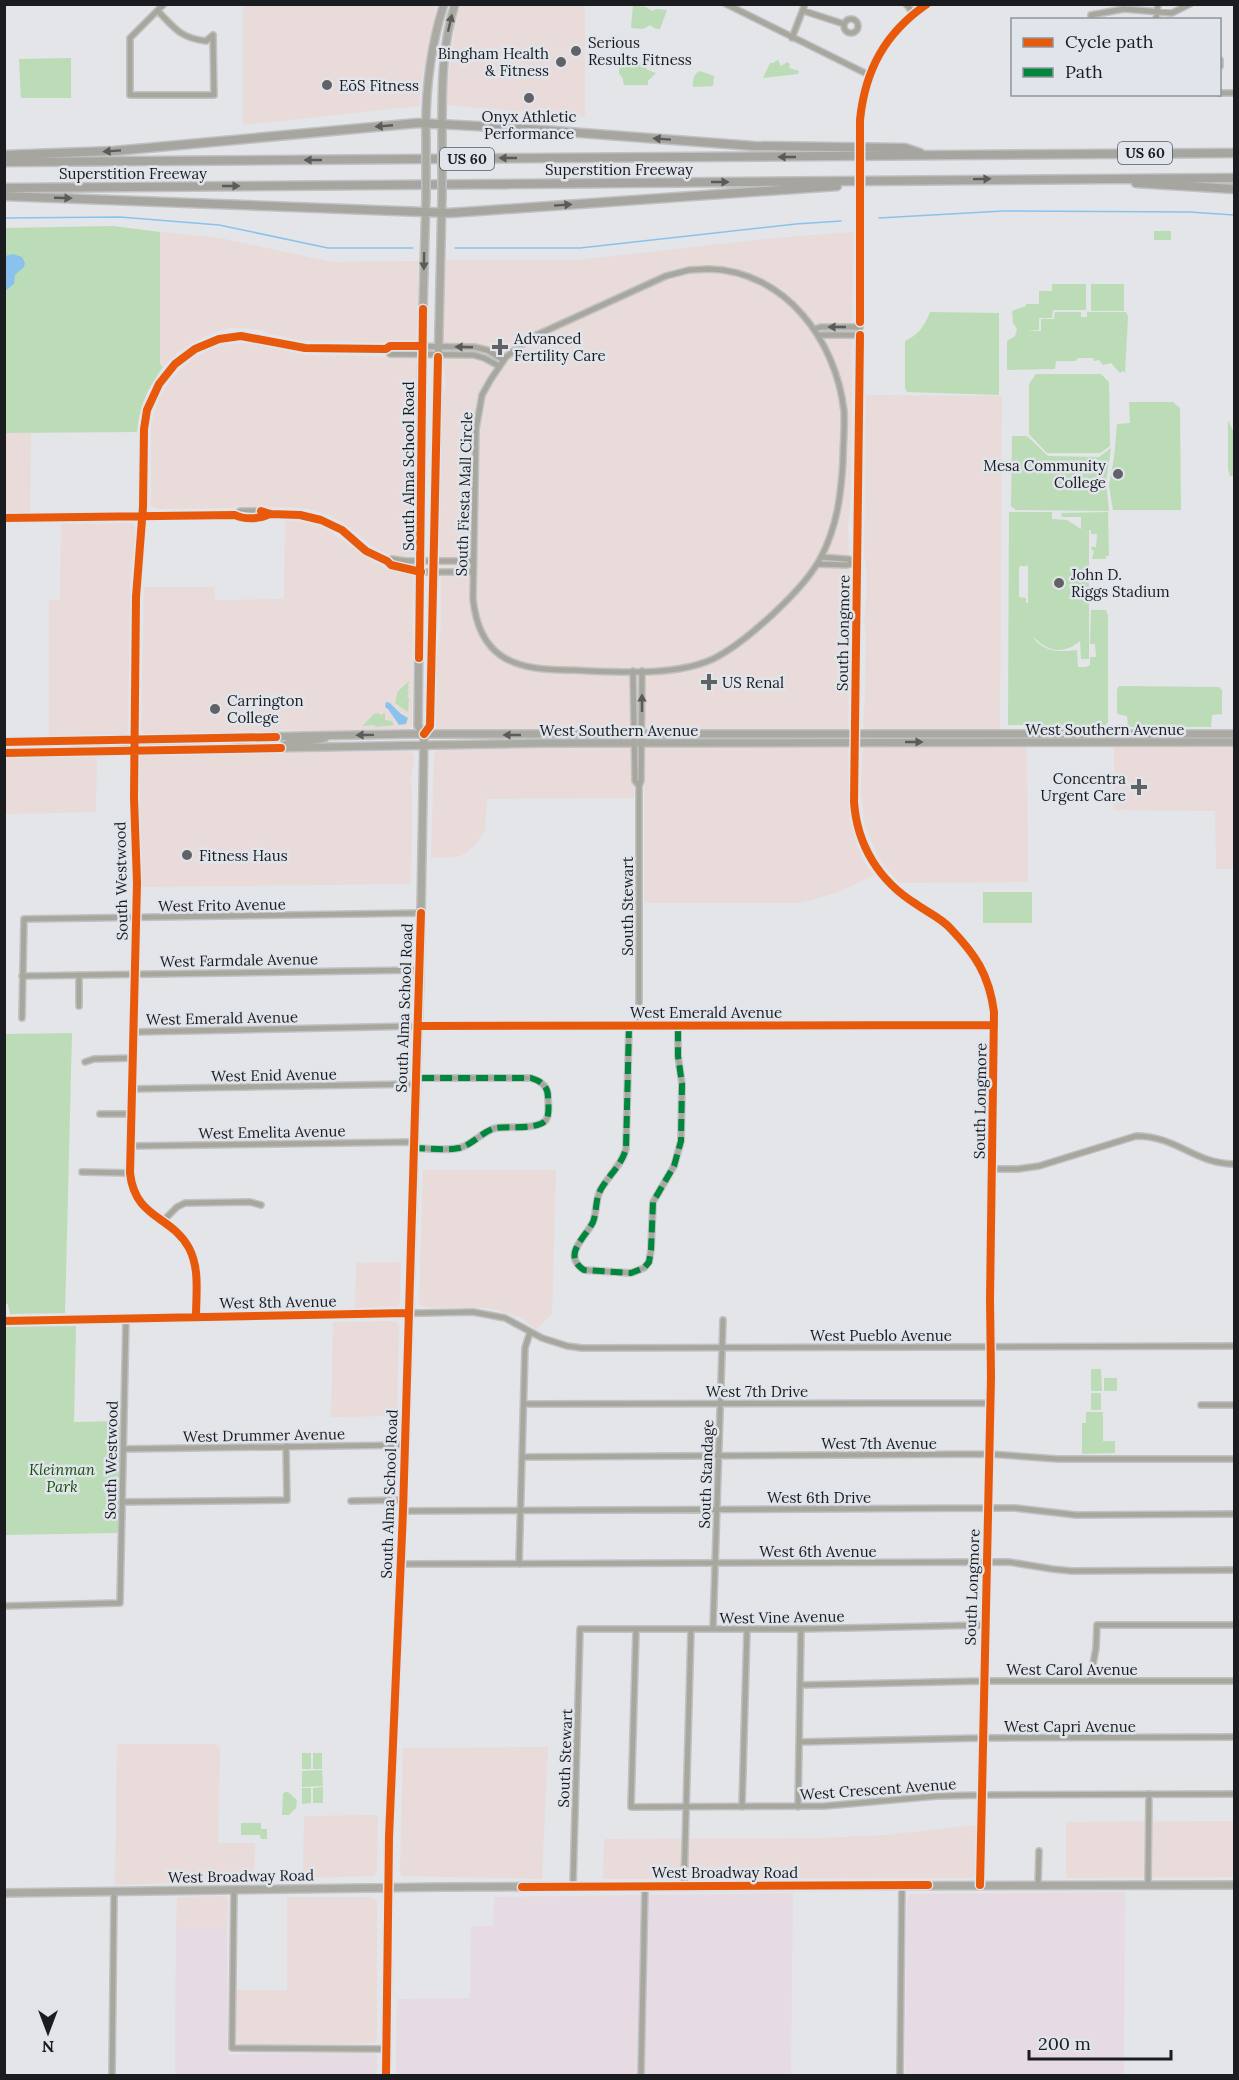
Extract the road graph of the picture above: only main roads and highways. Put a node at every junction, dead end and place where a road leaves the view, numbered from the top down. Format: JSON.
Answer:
{"nodes":[{"id":1,"x":444,"y":4,"type":"edge"},
{"id":2,"x":455,"y":4,"type":"edge"},
{"id":3,"x":426,"y":123,"type":"junction"},
{"id":4,"x":442,"y":123,"type":"junction"},
{"id":5,"x":1234,"y":148,"type":"edge"},
{"id":6,"x":1055,"y":153,"type":"junction"},
{"id":7,"x":1234,"y":153,"type":"edge"},
{"id":8,"x":4,"y":155,"type":"edge"},
{"id":9,"x":929,"y":156,"type":"junction"},
{"id":10,"x":4,"y":162,"type":"edge"},
{"id":11,"x":1057,"y":178,"type":"junction"},
{"id":12,"x":1234,"y":178,"type":"edge"},
{"id":13,"x":924,"y":181,"type":"junction"},
{"id":14,"x":4,"y":188,"type":"edge"},
{"id":15,"x":1234,"y":189,"type":"edge"},
{"id":16,"x":4,"y":196,"type":"edge"},
{"id":17,"x":442,"y":212,"type":"junction"},
{"id":18,"x":425,"y":213,"type":"junction"},
{"id":19,"x":424,"y":734,"type":"junction"},
{"id":20,"x":991,"y":734,"type":"junction"},
{"id":21,"x":1234,"y":734,"type":"edge"},
{"id":22,"x":333,"y":735,"type":"junction"},
{"id":23,"x":276,"y":737,"type":"junction"},
{"id":24,"x":193,"y":739,"type":"junction"},
{"id":25,"x":855,"y":739,"type":"junction"},
{"id":26,"x":134,"y":740,"type":"junction"},
{"id":27,"x":636,"y":740,"type":"junction"},
{"id":28,"x":26,"y":741,"type":"junction"},
{"id":29,"x":4,"y":742,"type":"edge"},
{"id":30,"x":939,"y":742,"type":"junction"},
{"id":31,"x":1234,"y":742,"type":"edge"},
{"id":32,"x":424,"y":745,"type":"junction"},
{"id":33,"x":280,"y":748,"type":"junction"},
{"id":34,"x":223,"y":749,"type":"junction"},
{"id":35,"x":134,"y":751,"type":"junction"},
{"id":36,"x":71,"y":752,"type":"junction"},
{"id":37,"x":4,"y":753,"type":"edge"},
{"id":38,"x":27,"y":753,"type":"junction"},
{"id":39,"x":1234,"y":1885,"type":"edge"},
{"id":40,"x":388,"y":1887,"type":"junction"},
{"id":41,"x":4,"y":1893,"type":"edge"},
{"id":42,"x":386,"y":2076,"type":"edge"}],
"edges":[{"from":1,"to":3,"type":"main road","name":"South Alma School Road"},
{"from":4,"to":2,"type":"main road","name":"South Alma School Road","one_way":true},
{"from":3,"to":4,"type":"highway"},
{"from":3,"to":8,"type":"highway","one_way":true},
{"from":3,"to":18,"type":"main road","name":"South Alma School Road","bridge":true},
{"from":9,"to":4,"type":"highway","one_way":true},
{"from":4,"to":17,"type":"main road","name":"South Alma School Road","bridge":true},
{"from":5,"to":6,"type":"highway"},
{"from":6,"to":7,"type":"highway","name":"Superstition Freeway","number":"US 60"},
{"from":6,"to":9,"type":"highway","name":"Superstition Freeway","number":"US 60"},
{"from":9,"to":10,"type":"highway","name":"Superstition Freeway","number":"US 60","one_way":true},
{"from":11,"to":12,"type":"highway","name":"Superstition Freeway","number":"US 60"},
{"from":13,"to":11,"type":"highway","name":"Superstition Freeway","number":"US 60","one_way":true},
{"from":11,"to":15,"type":"highway"},
{"from":14,"to":13,"type":"highway","name":"Superstition Freeway","number":"US 60","one_way":true},
{"from":17,"to":13,"type":"highway","one_way":true},
{"from":16,"to":18,"type":"highway","one_way":true},
{"from":17,"to":18,"type":"highway"},
{"from":17,"to":19,"type":"main road","name":"South Alma School Road"},
{"from":18,"to":19,"type":"main road","name":"South Alma School Road","one_way":true},
{"from":19,"to":22,"type":"main road","name":"West Southern Avenue","one_way":true},
{"from":27,"to":19,"type":"main road","name":"West Southern Avenue","one_way":true},
{"from":19,"to":32,"type":"main road","name":"South Alma School Road"},
{"from":20,"to":21,"type":"main road","name":"West Southern Avenue"},
{"from":20,"to":25,"type":"main road","name":"West Southern Avenue"},
{"from":20,"to":30,"type":"main road"},
{"from":22,"to":23,"type":"main road","name":"West Southern Avenue"},
{"from":22,"to":33,"type":"main road"},
{"from":23,"to":24,"type":"main road","name":"West Southern Avenue"},
{"from":23,"to":34,"type":"main road"},
{"from":24,"to":26,"type":"main road","name":"West Southern Avenue"},
{"from":24,"to":35,"type":"main road"},
{"from":25,"to":27,"type":"main road","name":"West Southern Avenue"},
{"from":25,"to":27,"type":"main road","name":"West Southern Avenue"},
{"from":25,"to":30,"type":"main road","name":"West Southern Avenue","one_way":true},
{"from":26,"to":28,"type":"main road","name":"West Southern Avenue"},
{"from":26,"to":36,"type":"main road"},
{"from":27,"to":32,"type":"main road","name":"West Southern Avenue"},
{"from":28,"to":29,"type":"main road","name":"West Southern Avenue"},
{"from":28,"to":38,"type":"main road"},
{"from":30,"to":31,"type":"main road","name":"West Southern Avenue"},
{"from":32,"to":33,"type":"main road","name":"West Southern Avenue"},
{"from":32,"to":40,"type":"main road","name":"South Alma School Road"},
{"from":33,"to":34,"type":"main road","name":"West Southern Avenue"},
{"from":34,"to":35,"type":"main road","name":"West Southern Avenue"},
{"from":35,"to":36,"type":"main road","name":"West Southern Avenue"},
{"from":36,"to":38,"type":"main road","name":"West Southern Avenue"},
{"from":37,"to":38,"type":"main road","name":"West Southern Avenue"},
{"from":39,"to":40,"type":"main road","name":"West Broadway Road"},
{"from":40,"to":41,"type":"main road","name":"West Broadway Road"},
{"from":40,"to":42,"type":"main road","name":"South Alma School Road"}]}
